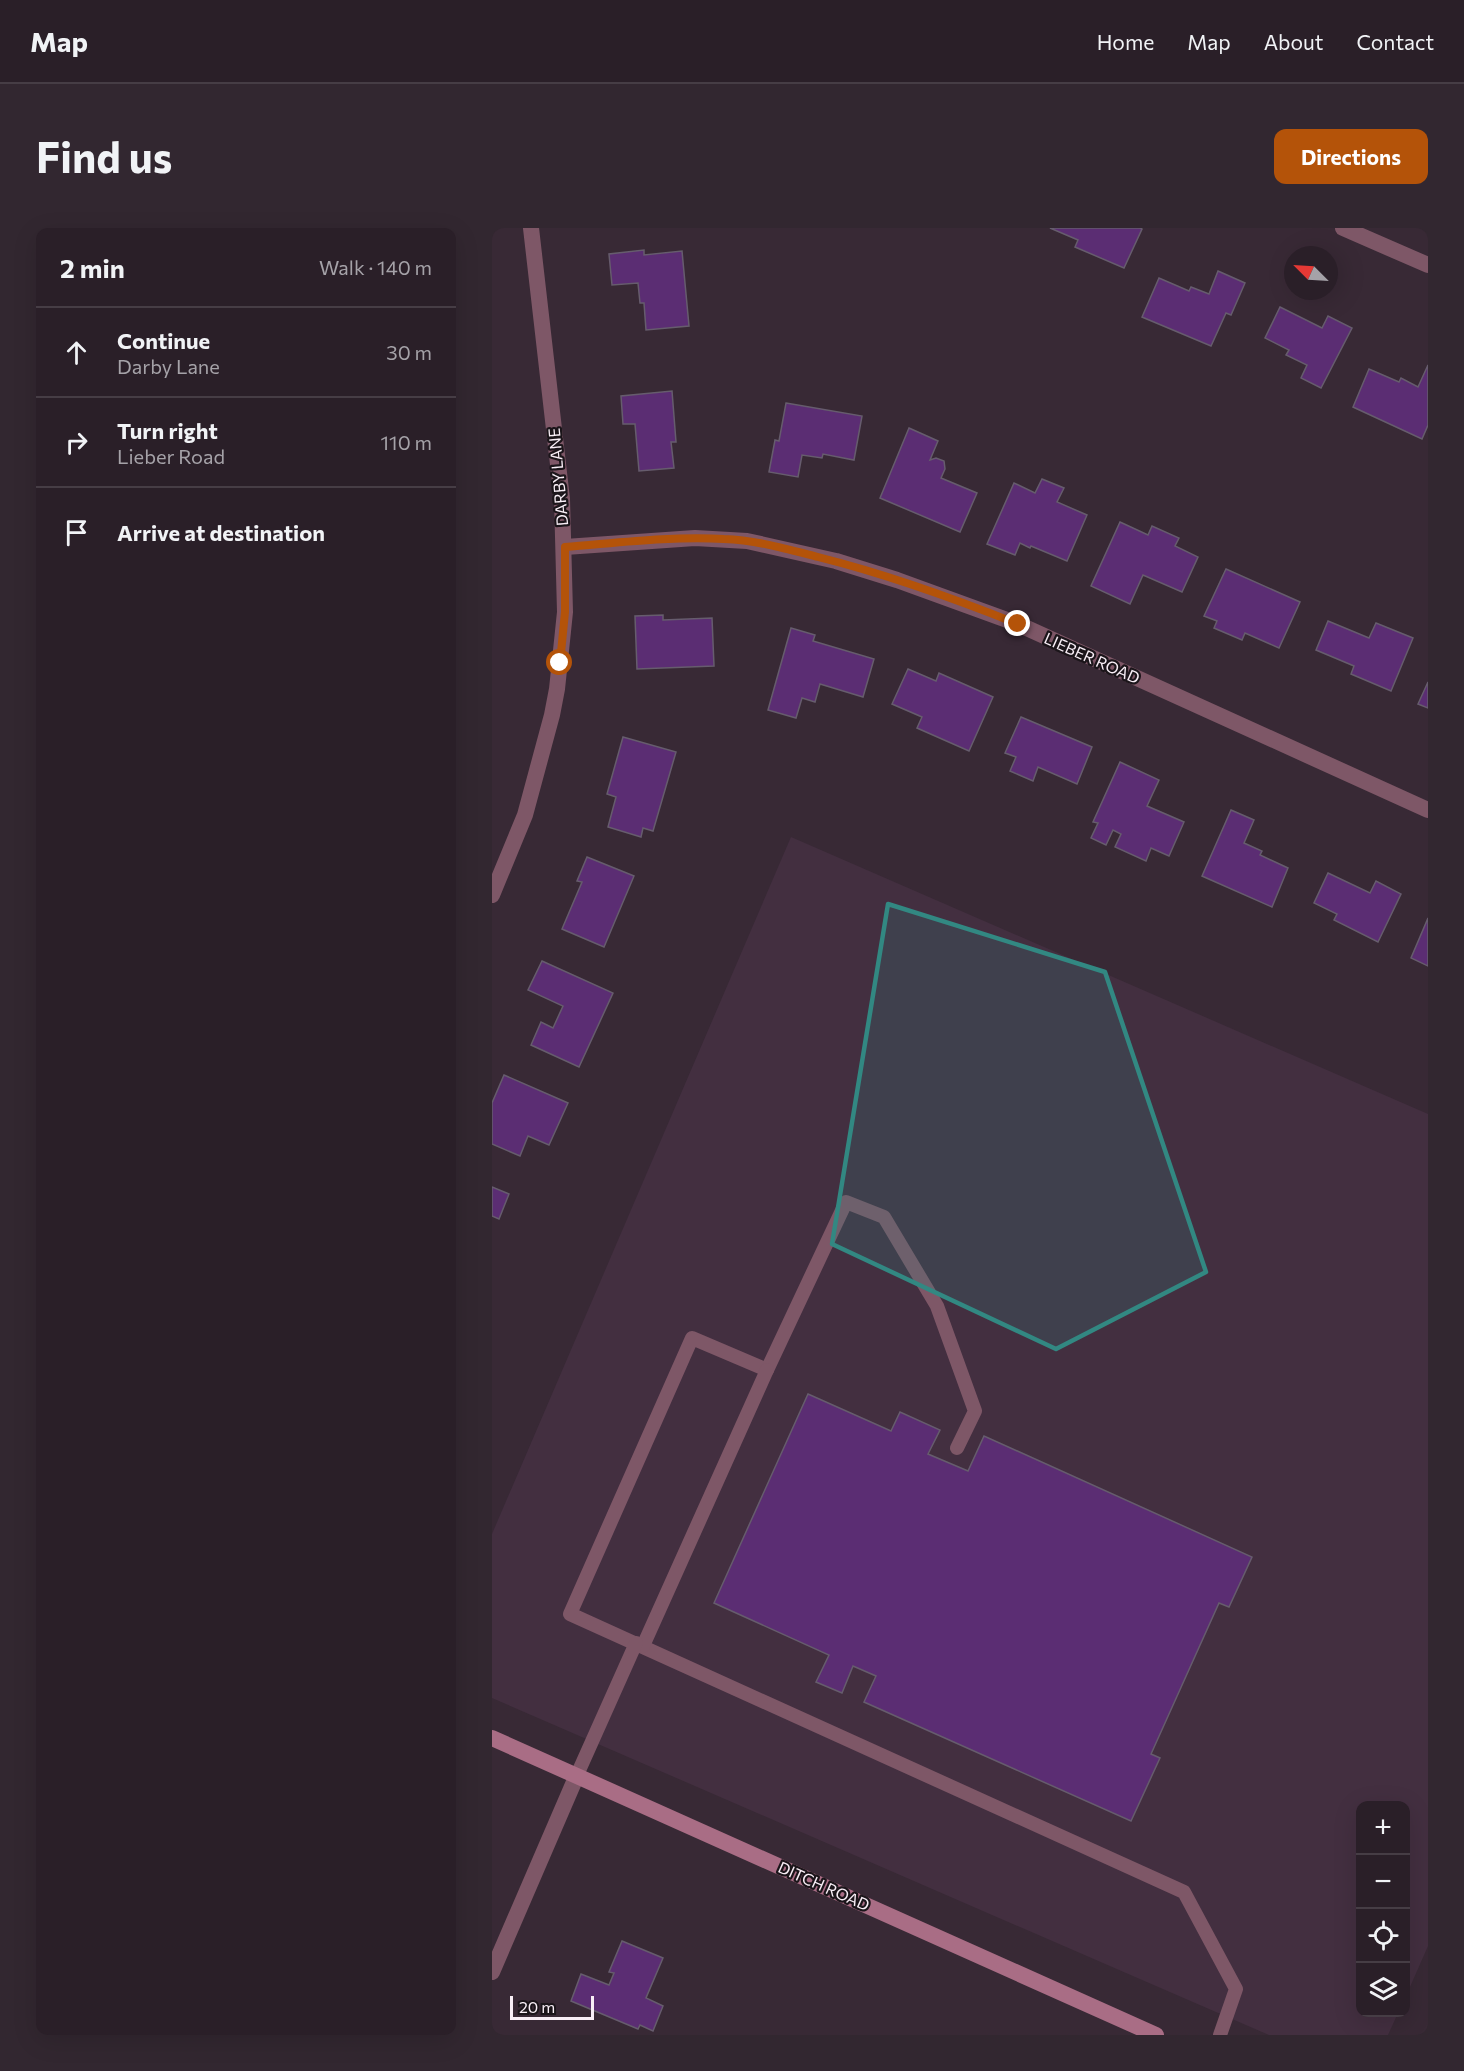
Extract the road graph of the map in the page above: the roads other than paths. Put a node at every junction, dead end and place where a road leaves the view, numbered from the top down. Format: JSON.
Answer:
{"nodes":[{"id":1,"x":531,"y":228,"type":"edge"},
{"id":2,"x":1343,"y":228,"type":"edge"},
{"id":3,"x":1428,"y":266,"type":"edge"},
{"id":4,"x":565,"y":547,"type":"junction"},
{"id":5,"x":1428,"y":810,"type":"edge"},
{"id":6,"x":492,"y":895,"type":"edge"},
{"id":7,"x":767,"y":1370,"type":"junction"},
{"id":8,"x":957,"y":1448,"type":"dead end"},
{"id":9,"x":639,"y":1645,"type":"junction"},
{"id":10,"x":492,"y":1738,"type":"edge"},
{"id":11,"x":577,"y":1776,"type":"junction"},
{"id":12,"x":492,"y":1972,"type":"edge"},
{"id":13,"x":1156,"y":2035,"type":"edge"},
{"id":14,"x":1220,"y":2035,"type":"edge"}],
"edges":[{"from":1,"to":4,"type":"street","name":"DARBY LANE"},
{"from":2,"to":3,"type":"street"},
{"from":4,"to":5,"type":"street","name":"LIEBER ROAD"},
{"from":4,"to":6,"type":"street","name":"DARBY LANE"},
{"from":7,"to":8,"type":"lane"},
{"from":7,"to":9,"type":"lane"},
{"from":7,"to":9,"type":"lane"},
{"from":9,"to":11,"type":"lane"},
{"from":9,"to":14,"type":"lane"},
{"from":10,"to":11,"type":"main road","name":"DITCH ROAD"},
{"from":11,"to":12,"type":"street"},
{"from":11,"to":13,"type":"main road","name":"DITCH ROAD"}]}
